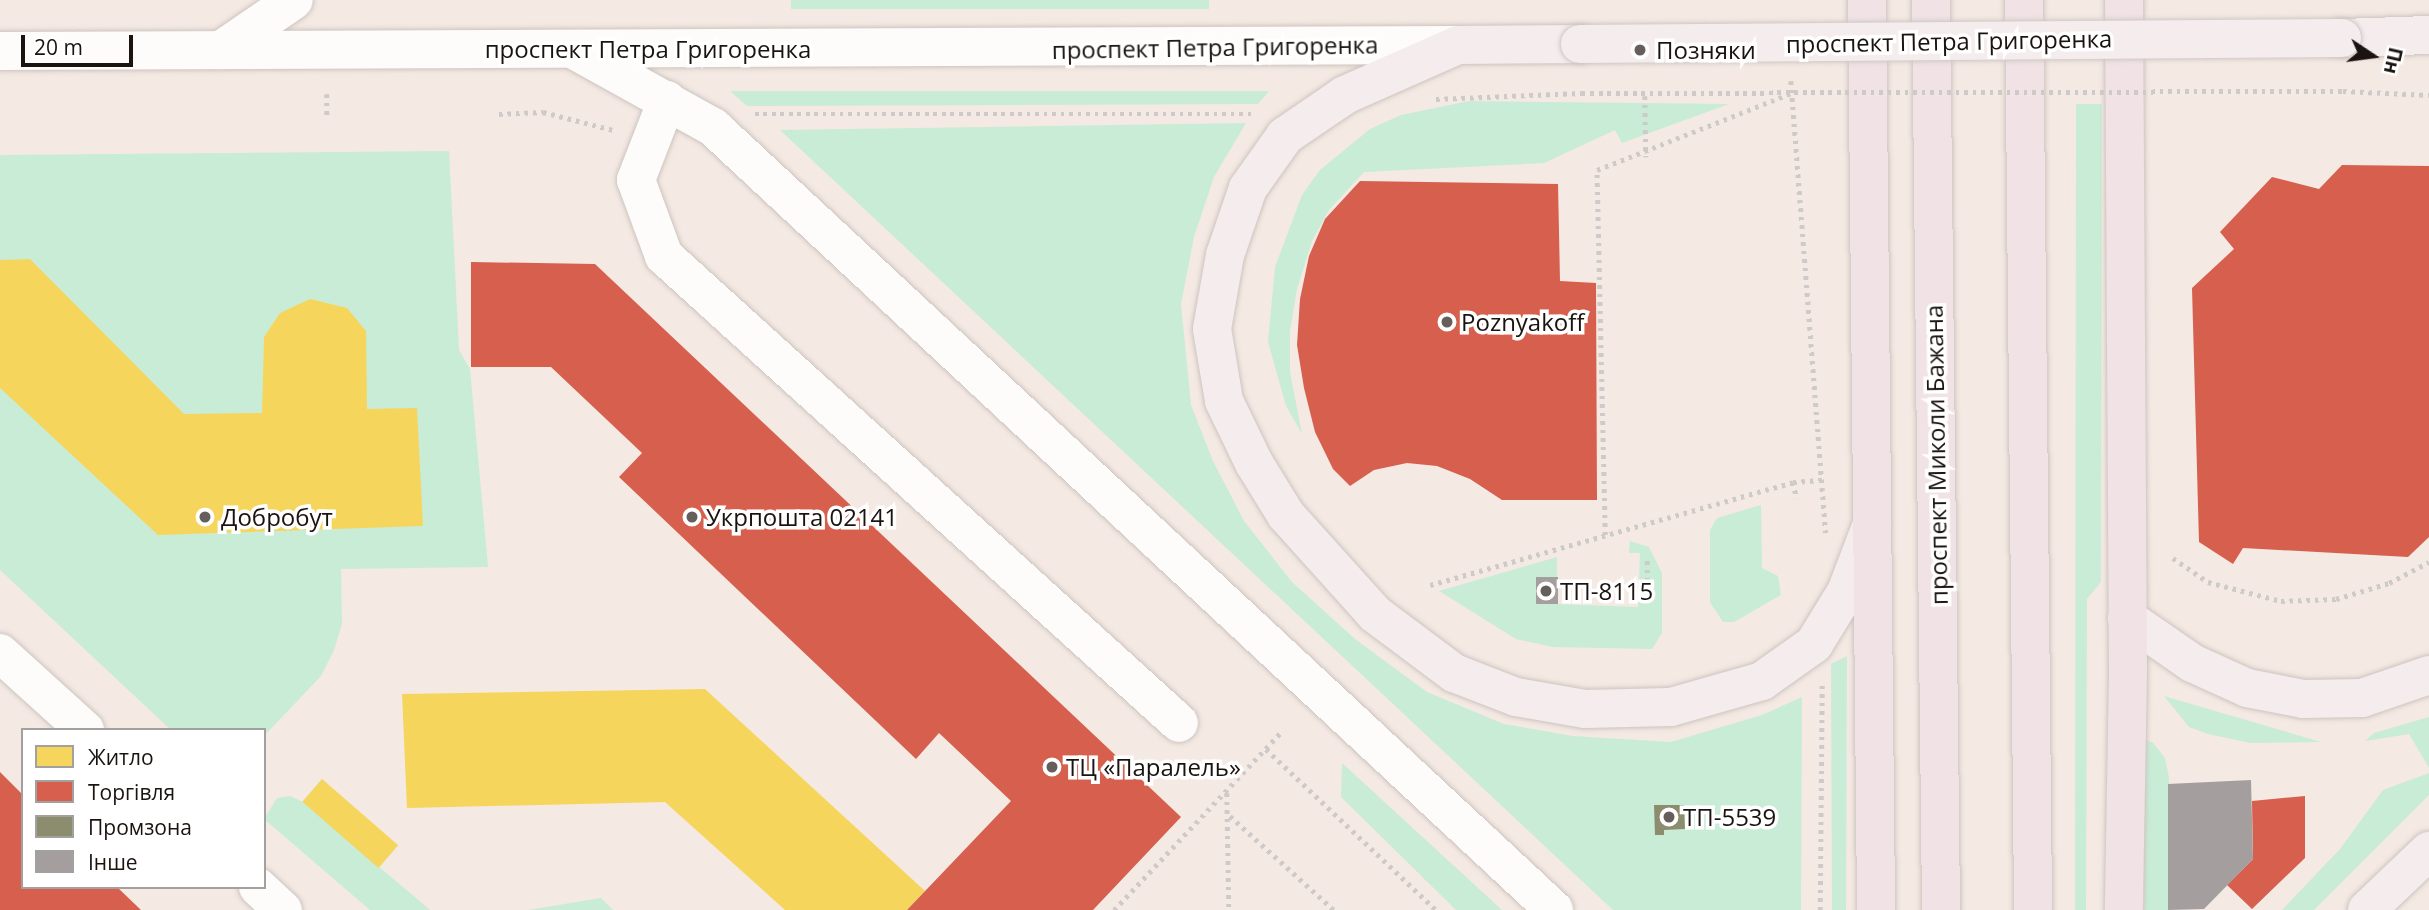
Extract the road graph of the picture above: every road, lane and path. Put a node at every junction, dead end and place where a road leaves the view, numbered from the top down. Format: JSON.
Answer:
{"nodes":[{"id":1,"x":294,"y":0,"type":"edge"},
{"id":2,"x":1867,"y":0,"type":"edge"},
{"id":3,"x":1931,"y":0,"type":"edge"},
{"id":4,"x":2024,"y":0,"type":"edge"},
{"id":5,"x":2124,"y":0,"type":"edge"},
{"id":6,"x":2429,"y":35,"type":"edge"},
{"id":7,"x":1458,"y":45,"type":"junction"},
{"id":8,"x":572,"y":48,"type":"junction"},
{"id":9,"x":221,"y":50,"type":"junction"},
{"id":10,"x":0,"y":51,"type":"edge"},
{"id":11,"x":327,"y":94,"type":"dead end"},
{"id":12,"x":2429,"y":94,"type":"edge"},
{"id":13,"x":1646,"y":96,"type":"dead end"},
{"id":14,"x":667,"y":100,"type":"junction"},
{"id":15,"x":1428,"y":102,"type":"dead end"},
{"id":16,"x":499,"y":114,"type":"dead end"},
{"id":17,"x":747,"y":114,"type":"dead end"},
{"id":18,"x":1255,"y":114,"type":"dead end"},
{"id":19,"x":327,"y":116,"type":"dead end"},
{"id":20,"x":644,"y":151,"type":"junction"},
{"id":21,"x":1646,"y":156,"type":"dead end"},
{"id":22,"x":1793,"y":482,"type":"junction"},
{"id":23,"x":1797,"y":499,"type":"dead end"},
{"id":24,"x":1874,"y":519,"type":"junction"},
{"id":25,"x":1605,"y":535,"type":"junction"},
{"id":26,"x":1647,"y":556,"type":"dead end"},
{"id":27,"x":2173,"y":558,"type":"dead end"},
{"id":28,"x":2429,"y":562,"type":"edge"},
{"id":29,"x":1430,"y":585,"type":"dead end"},
{"id":30,"x":1647,"y":590,"type":"dead end"},
{"id":31,"x":2127,"y":618,"type":"junction"},
{"id":32,"x":0,"y":653,"type":"edge"},
{"id":33,"x":1822,"y":672,"type":"dead end"},
{"id":34,"x":2429,"y":675,"type":"edge"},
{"id":35,"x":1179,"y":723,"type":"dead end"},
{"id":36,"x":83,"y":728,"type":"edge"},
{"id":37,"x":1280,"y":733,"type":"dead end"},
{"id":38,"x":1266,"y":749,"type":"junction"},
{"id":39,"x":1227,"y":793,"type":"junction"},
{"id":40,"x":1230,"y":816,"type":"junction"},
{"id":41,"x":2429,"y":851,"type":"edge"},
{"id":42,"x":260,"y":889,"type":"edge"},
{"id":43,"x":283,"y":910,"type":"edge"},
{"id":44,"x":1114,"y":910,"type":"edge"},
{"id":45,"x":1229,"y":910,"type":"edge"},
{"id":46,"x":1334,"y":910,"type":"edge"},
{"id":47,"x":1436,"y":910,"type":"edge"},
{"id":48,"x":1554,"y":910,"type":"edge"},
{"id":49,"x":1820,"y":910,"type":"edge"},
{"id":50,"x":1876,"y":910,"type":"edge"},
{"id":51,"x":1941,"y":910,"type":"edge"},
{"id":52,"x":2033,"y":910,"type":"edge"},
{"id":53,"x":2124,"y":910,"type":"edge"},
{"id":54,"x":2367,"y":910,"type":"edge"}],
"edges":[{"from":1,"to":9,"type":"street"},
{"from":2,"to":24,"type":"highway"},
{"from":3,"to":51,"type":"highway","name":"проспект Миколи Бажана"},
{"from":4,"to":52,"type":"highway"},
{"from":5,"to":31,"type":"highway"},
{"from":6,"to":7,"type":"main road","name":"проспект Петра Григоренка","bridge":true},
{"from":7,"to":8,"type":"street","name":"проспект Петра Григоренка"},
{"from":7,"to":24,"type":"main road"},
{"from":8,"to":9,"type":"street","name":"проспект Петра Григоренка"},
{"from":8,"to":14,"type":"street"},
{"from":9,"to":10,"type":"street","name":"проспект Петра Григоренка"},
{"from":11,"to":19,"type":"path"},
{"from":12,"to":15,"type":"path","bridge":true},
{"from":13,"to":21,"type":"path"},
{"from":14,"to":20,"type":"street"},
{"from":14,"to":48,"type":"street"},
{"from":16,"to":20,"type":"path"},
{"from":17,"to":18,"type":"path"},
{"from":20,"to":35,"type":"street"},
{"from":22,"to":23,"type":"path"},
{"from":22,"to":25,"type":"path"},
{"from":22,"to":25,"type":"path"},
{"from":24,"to":50,"type":"highway"},
{"from":25,"to":29,"type":"path"},
{"from":26,"to":30,"type":"path"},
{"from":27,"to":28,"type":"path"},
{"from":31,"to":34,"type":"main road"},
{"from":31,"to":53,"type":"highway"},
{"from":32,"to":36,"type":"street"},
{"from":33,"to":49,"type":"path"},
{"from":37,"to":38,"type":"path"},
{"from":38,"to":39,"type":"path"},
{"from":38,"to":47,"type":"path"},
{"from":39,"to":40,"type":"path"},
{"from":39,"to":44,"type":"path"},
{"from":40,"to":45,"type":"path"},
{"from":40,"to":46,"type":"path"},
{"from":41,"to":54,"type":"main road"},
{"from":42,"to":43,"type":"street"}]}
